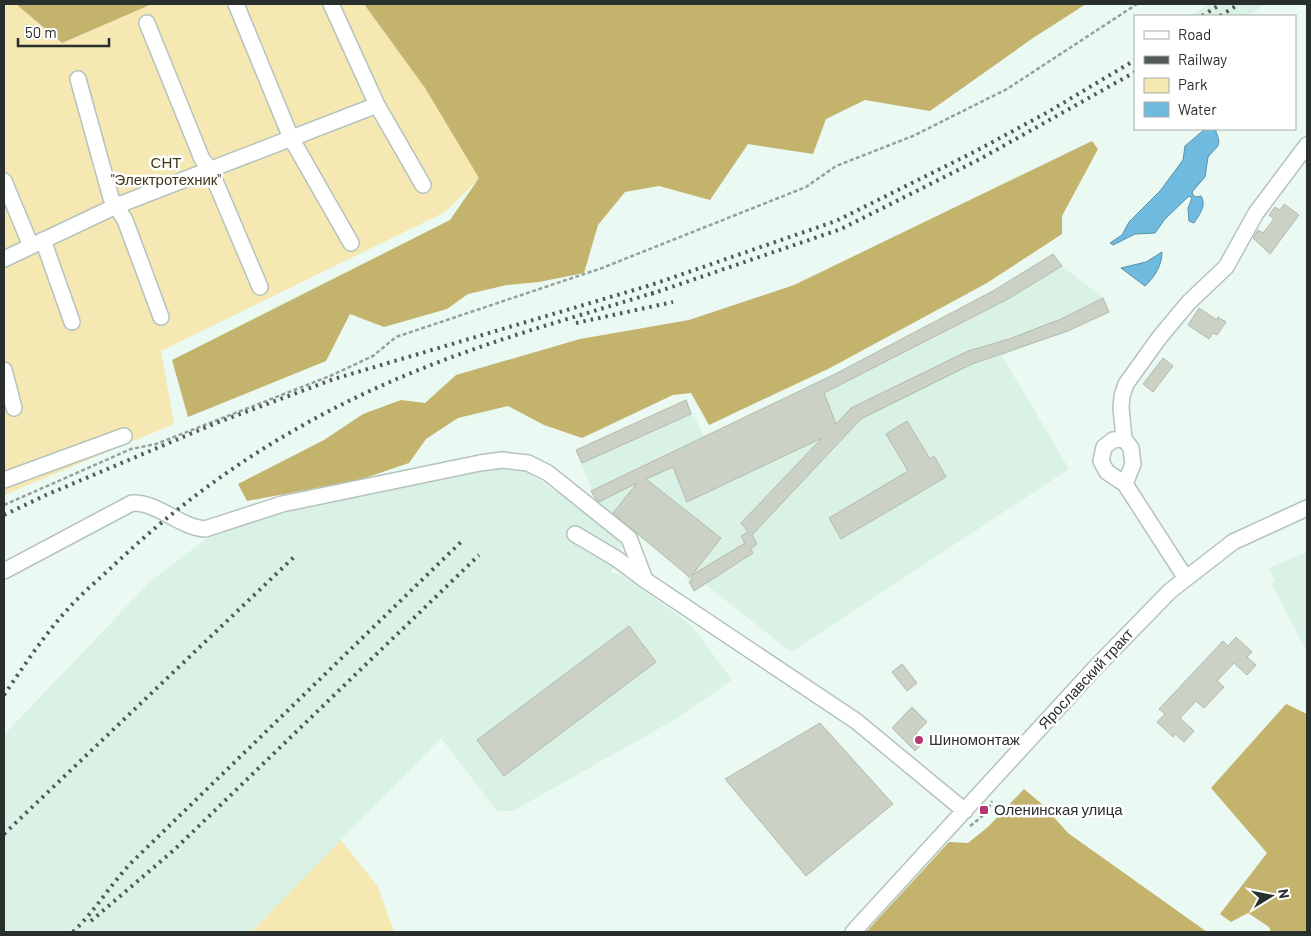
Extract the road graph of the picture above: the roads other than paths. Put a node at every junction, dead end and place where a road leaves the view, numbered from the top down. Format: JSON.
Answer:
{"nodes":[{"id":1,"x":236,"y":4,"type":"edge"},
{"id":2,"x":331,"y":4,"type":"edge"},
{"id":3,"x":147,"y":23,"type":"dead end"},
{"id":4,"x":78,"y":79,"type":"dead end"},
{"id":5,"x":377,"y":105,"type":"junction"},
{"id":6,"x":291,"y":138,"type":"junction"},
{"id":7,"x":1307,"y":145,"type":"edge"},
{"id":8,"x":210,"y":169,"type":"junction"},
{"id":9,"x":4,"y":181,"type":"edge"},
{"id":10,"x":423,"y":185,"type":"dead end"},
{"id":11,"x":116,"y":206,"type":"junction"},
{"id":12,"x":37,"y":243,"type":"junction"},
{"id":13,"x":351,"y":243,"type":"dead end"},
{"id":14,"x":4,"y":259,"type":"edge"},
{"id":15,"x":260,"y":287,"type":"dead end"},
{"id":16,"x":161,"y":317,"type":"dead end"},
{"id":17,"x":72,"y":322,"type":"dead end"},
{"id":18,"x":4,"y":370,"type":"edge"},
{"id":19,"x":14,"y":408,"type":"dead end"},
{"id":20,"x":124,"y":436,"type":"dead end"},
{"id":21,"x":1124,"y":439,"type":"junction"},
{"id":22,"x":4,"y":480,"type":"edge"},
{"id":23,"x":1125,"y":484,"type":"junction"},
{"id":24,"x":1307,"y":508,"type":"edge"},
{"id":25,"x":575,"y":534,"type":"dead end"},
{"id":26,"x":4,"y":571,"type":"edge"},
{"id":27,"x":1185,"y":577,"type":"junction"},
{"id":28,"x":645,"y":580,"type":"junction"},
{"id":29,"x":965,"y":811,"type":"junction"},
{"id":30,"x":853,"y":932,"type":"edge"}],
"edges":[{"from":1,"to":6,"type":"street"},
{"from":2,"to":5,"type":"street"},
{"from":3,"to":8,"type":"street"},
{"from":4,"to":11,"type":"street"},
{"from":5,"to":6,"type":"street"},
{"from":5,"to":10,"type":"street"},
{"from":6,"to":8,"type":"street"},
{"from":6,"to":13,"type":"street"},
{"from":7,"to":21,"type":"street"},
{"from":8,"to":11,"type":"street"},
{"from":8,"to":15,"type":"street"},
{"from":9,"to":12,"type":"street"},
{"from":11,"to":12,"type":"street"},
{"from":11,"to":16,"type":"street"},
{"from":12,"to":14,"type":"street"},
{"from":12,"to":17,"type":"street"},
{"from":18,"to":19,"type":"street"},
{"from":20,"to":22,"type":"street"},
{"from":21,"to":23,"type":"street"},
{"from":21,"to":23,"type":"street"},
{"from":23,"to":27,"type":"street"},
{"from":24,"to":27,"type":"street","name":"Ярославский тракт"},
{"from":25,"to":28,"type":"street"},
{"from":26,"to":28,"type":"street"},
{"from":27,"to":29,"type":"street","name":"Ярославский тракт"},
{"from":28,"to":29,"type":"street"},
{"from":29,"to":30,"type":"street","name":"Ярославский тракт"}]}
